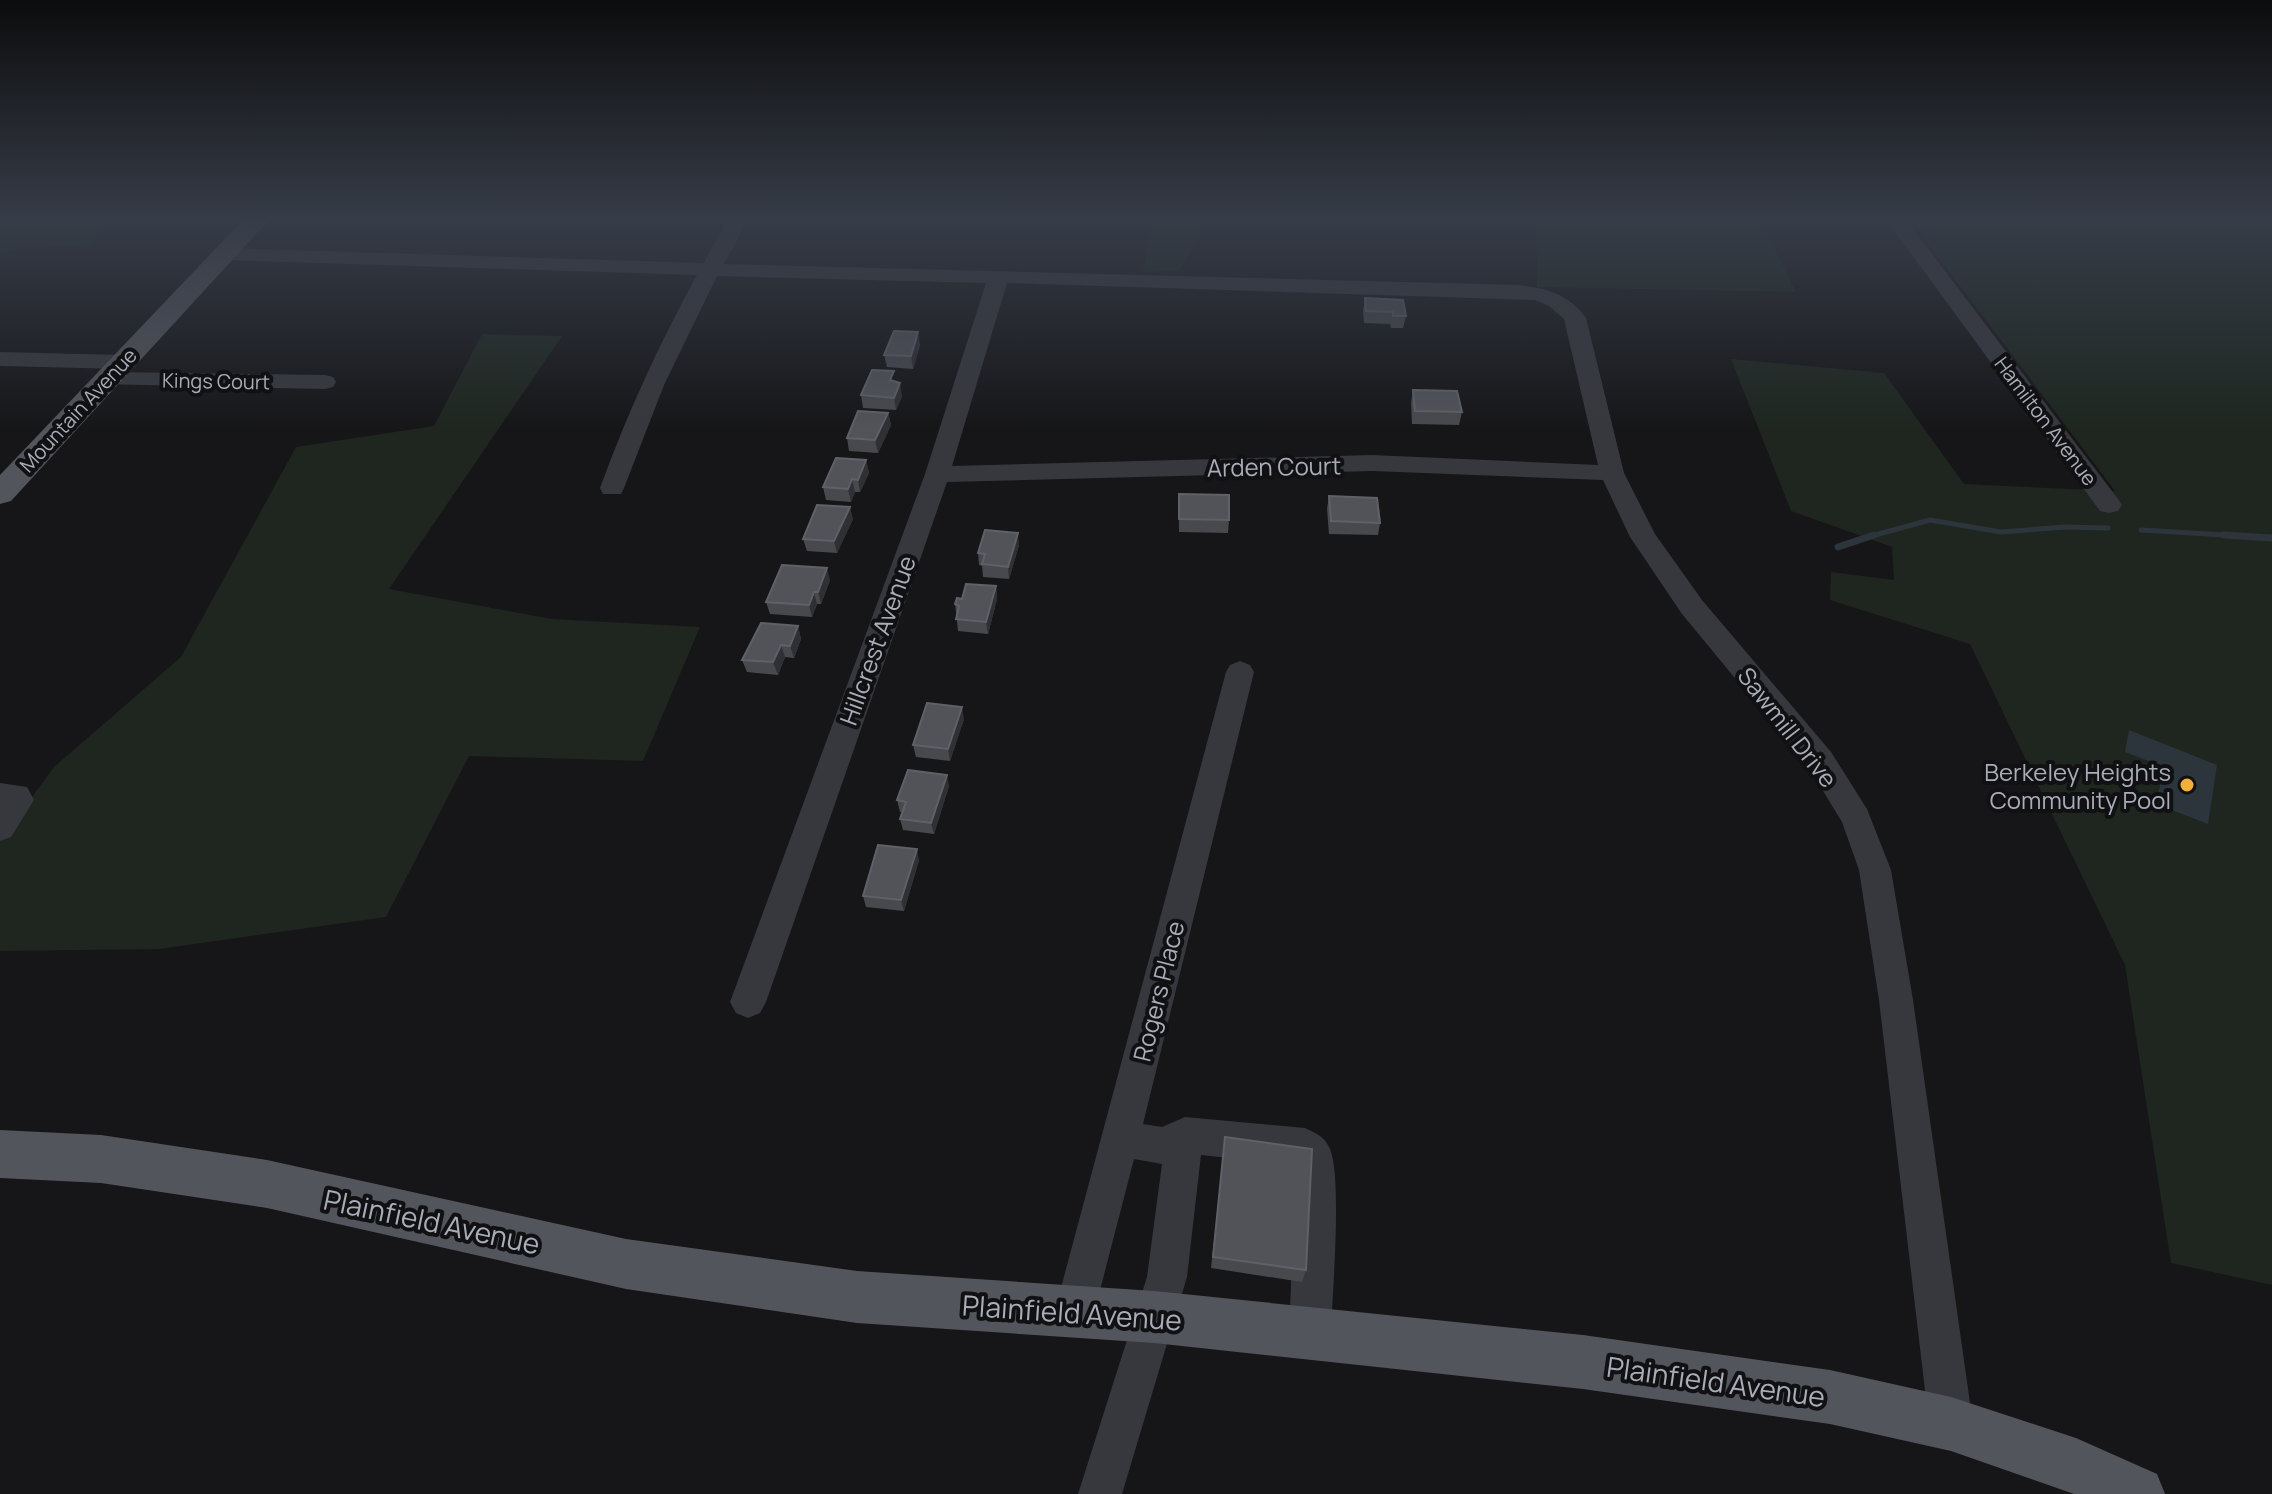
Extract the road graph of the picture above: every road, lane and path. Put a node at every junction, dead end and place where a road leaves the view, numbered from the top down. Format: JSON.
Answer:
{"nodes":[{"id":1,"x":189,"y":291,"type":"edge"},
{"id":2,"x":700,"y":291,"type":"edge"},
{"id":3,"x":994,"y":291,"type":"edge"},
{"id":4,"x":1507,"y":291,"type":"edge"},
{"id":5,"x":1949,"y":291,"type":"edge"},
{"id":6,"x":0,"y":359,"type":"edge"},
{"id":7,"x":114,"y":370,"type":"junction"},
{"id":8,"x":325,"y":382,"type":"dead end"},
{"id":9,"x":1612,"y":473,"type":"junction"},
{"id":10,"x":937,"y":474,"type":"junction"},
{"id":11,"x":612,"y":488,"type":"dead end"},
{"id":12,"x":0,"y":494,"type":"edge"},
{"id":13,"x":2109,"y":505,"type":"dead end"},
{"id":14,"x":1240,"y":672,"type":"dead end"},
{"id":15,"x":0,"y":795,"type":"edge"},
{"id":16,"x":0,"y":828,"type":"edge"},
{"id":17,"x":748,"y":1002,"type":"dead end"},
{"id":18,"x":1185,"y":1135,"type":"junction"},
{"id":19,"x":1120,"y":1138,"type":"junction"},
{"id":20,"x":0,"y":1154,"type":"edge"},
{"id":21,"x":1076,"y":1310,"type":"junction"},
{"id":22,"x":1154,"y":1317,"type":"junction"},
{"id":23,"x":1310,"y":1333,"type":"junction"},
{"id":24,"x":1951,"y":1424,"type":"junction"},
{"id":25,"x":1100,"y":1494,"type":"edge"},
{"id":26,"x":2137,"y":1494,"type":"edge"}],
"edges":[{"from":1,"to":7,"type":"main road","name":"Mountain Avenue"},
{"from":2,"to":11,"type":"street"},
{"from":3,"to":10,"type":"street","name":"Hillcrest Avenue"},
{"from":4,"to":9,"type":"street","name":"Sawmill Drive"},
{"from":5,"to":13,"type":"street","name":"Hamilton Avenue"},
{"from":6,"to":7,"type":"street","name":"Kings Court"},
{"from":7,"to":8,"type":"street","name":"Kings Court"},
{"from":7,"to":12,"type":"main road","name":"Mountain Avenue"},
{"from":9,"to":10,"type":"street","name":"Arden Court"},
{"from":9,"to":24,"type":"street","name":"Sawmill Drive"},
{"from":10,"to":17,"type":"street","name":"Hillcrest Avenue"},
{"from":14,"to":19,"type":"street","name":"Rogers Place"},
{"from":15,"to":16,"type":"street"},
{"from":18,"to":19,"type":"street"},
{"from":18,"to":22,"type":"street"},
{"from":18,"to":23,"type":"street"},
{"from":19,"to":21,"type":"street","name":"Rogers Place"},
{"from":20,"to":21,"type":"main road","name":"Plainfield Avenue"},
{"from":21,"to":22,"type":"main road","name":"Plainfield Avenue"},
{"from":22,"to":23,"type":"main road","name":"Plainfield Avenue"},
{"from":22,"to":25,"type":"street"},
{"from":23,"to":24,"type":"main road","name":"Plainfield Avenue"},
{"from":24,"to":26,"type":"main road","name":"Plainfield Avenue"}]}
